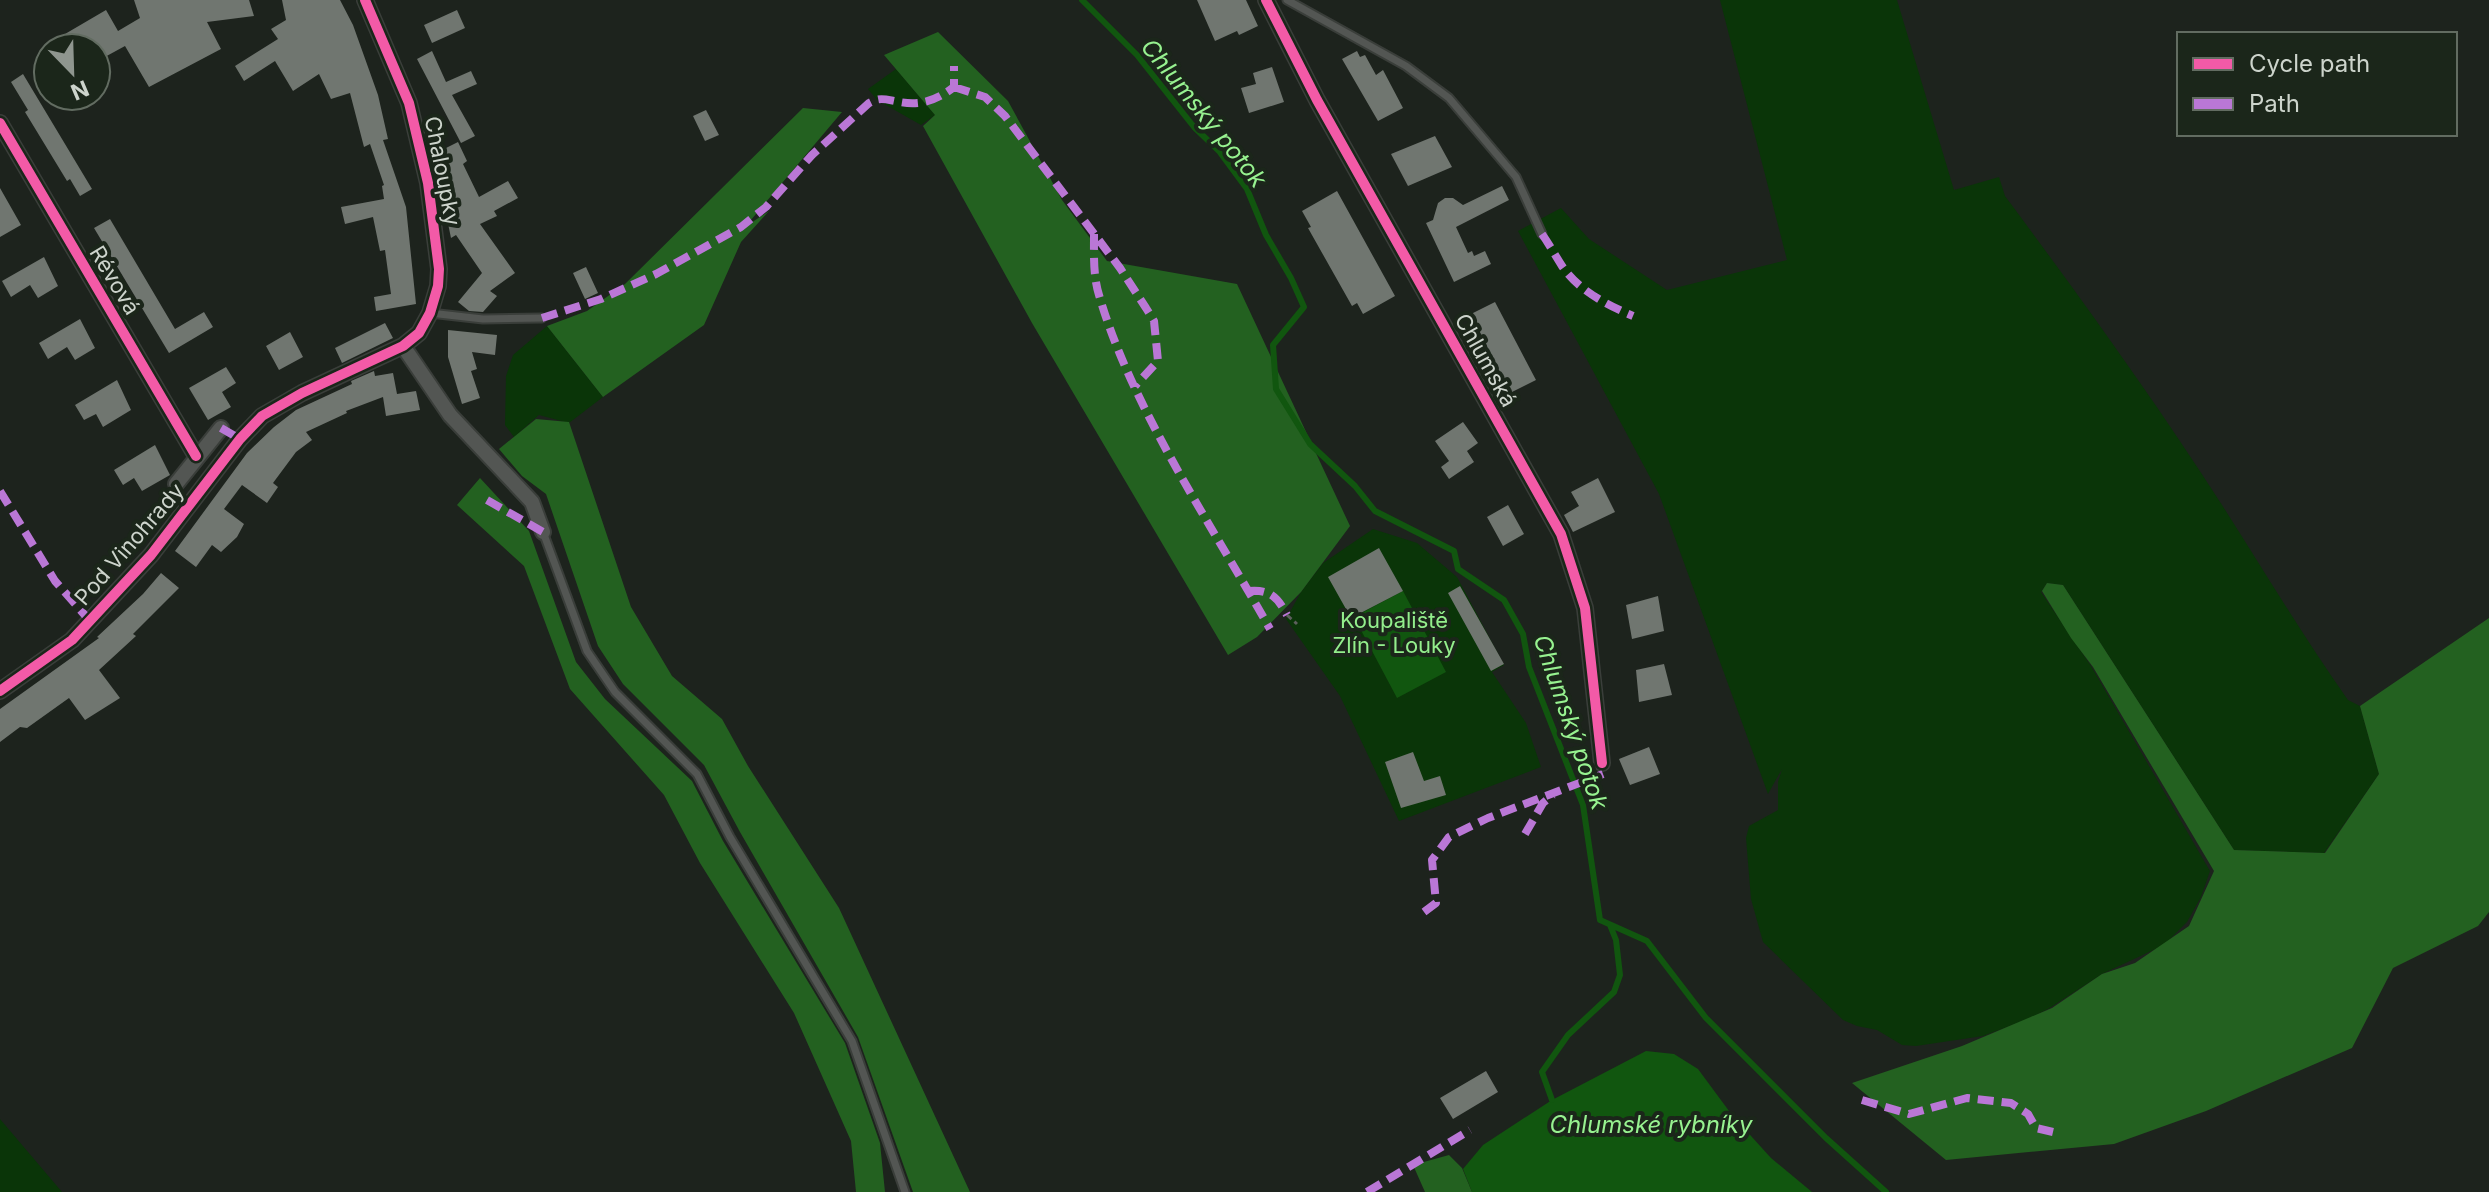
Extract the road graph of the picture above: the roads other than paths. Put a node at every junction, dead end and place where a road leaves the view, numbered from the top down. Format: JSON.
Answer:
{"nodes":[{"id":1,"x":365,"y":0,"type":"edge"},
{"id":2,"x":1266,"y":0,"type":"edge"},
{"id":3,"x":1287,"y":0,"type":"edge"},
{"id":4,"x":0,"y":123,"type":"edge"},
{"id":5,"x":1542,"y":234,"type":"dead end"},
{"id":6,"x":430,"y":313,"type":"junction"},
{"id":7,"x":542,"y":318,"type":"dead end"},
{"id":8,"x":403,"y":346,"type":"junction"},
{"id":9,"x":221,"y":428,"type":"dead end"},
{"id":10,"x":196,"y":456,"type":"junction"},
{"id":11,"x":176,"y":484,"type":"dead end"},
{"id":12,"x":543,"y":532,"type":"joint"},
{"id":13,"x":0,"y":691,"type":"edge"},
{"id":14,"x":1602,"y":763,"type":"dead end"},
{"id":15,"x":905,"y":1192,"type":"edge"}],
"edges":[{"from":1,"to":6,"type":"street","name":"Chaloupky"},
{"from":2,"to":14,"type":"street","name":"Chlumská"},
{"from":3,"to":5,"type":"lane"},
{"from":4,"to":10,"type":"street","name":"Révová"},
{"from":6,"to":7,"type":"lane"},
{"from":6,"to":8,"type":"street","name":"Chaloupky"},
{"from":8,"to":12,"type":"street"},
{"from":8,"to":13,"type":"street","name":"Pod Vinohrady"},
{"from":9,"to":10,"type":"street"},
{"from":10,"to":11,"type":"street"},
{"from":12,"to":15,"type":"lane"}]}
